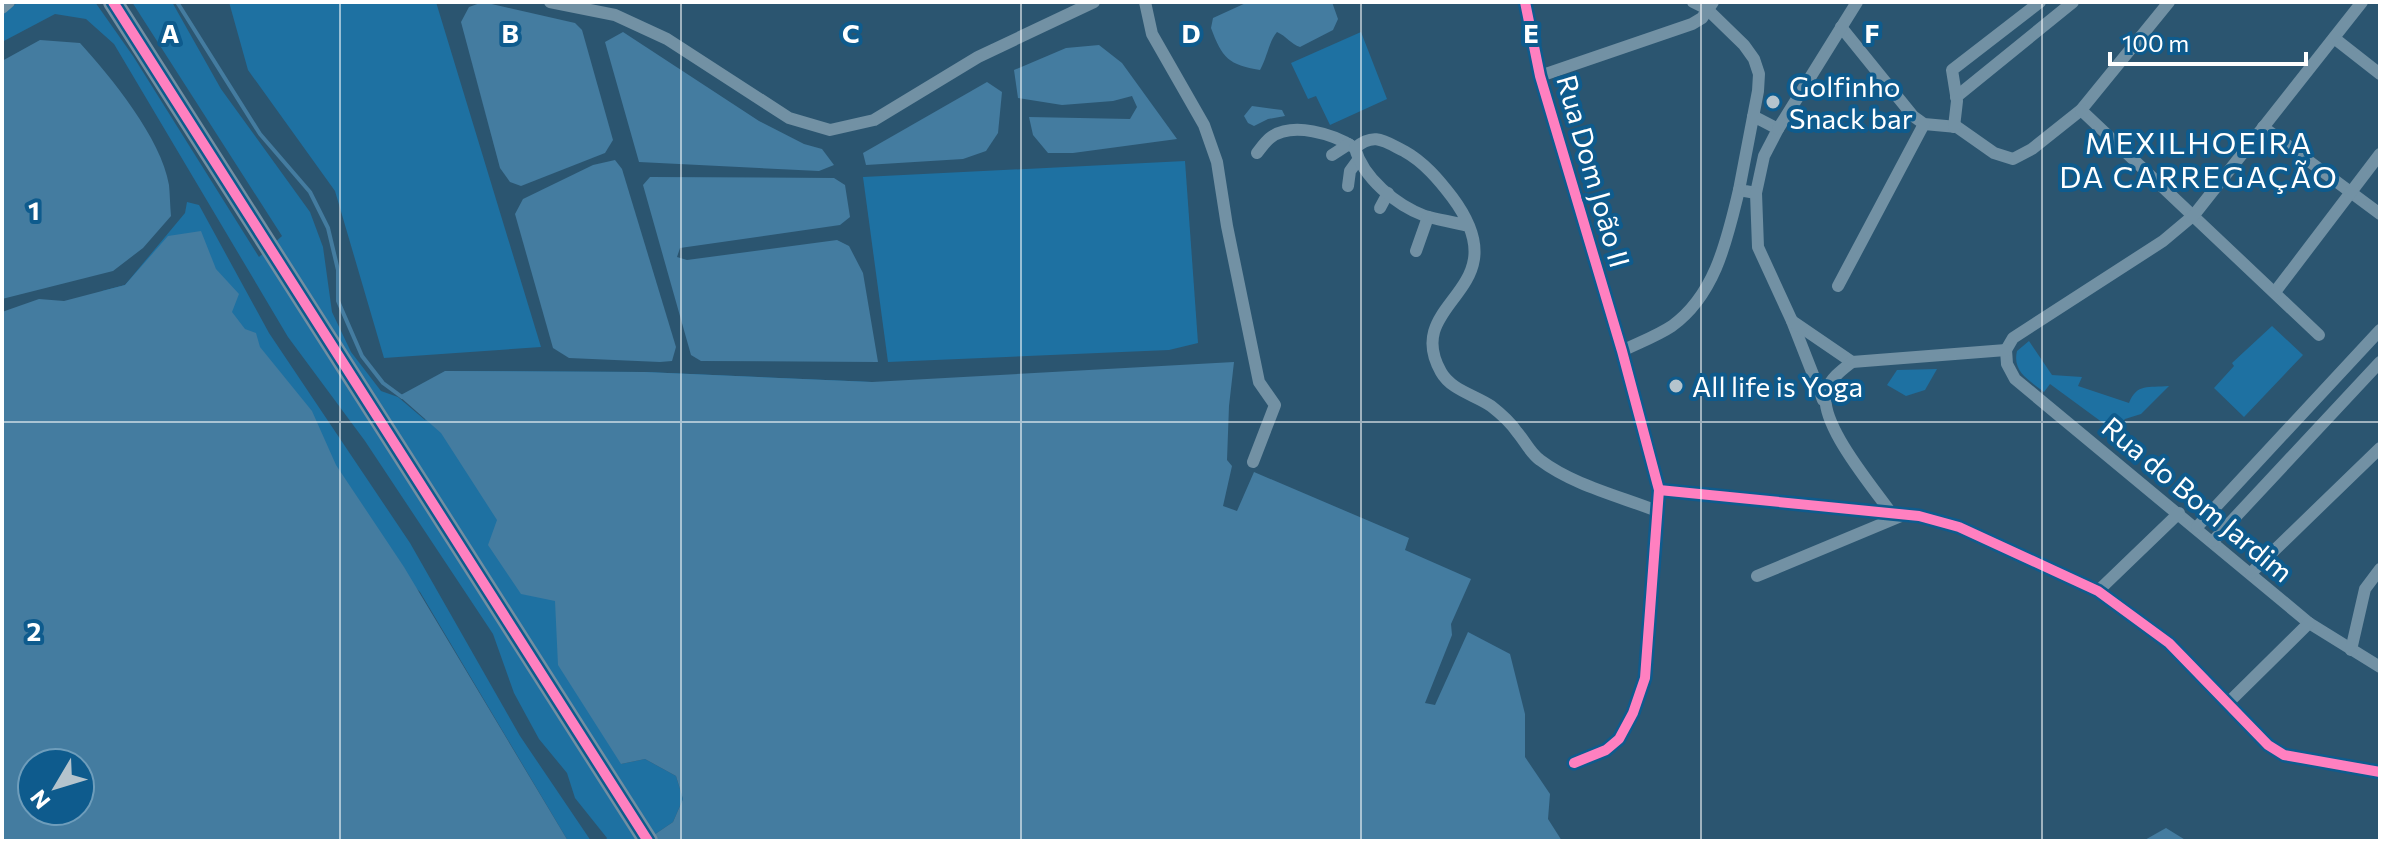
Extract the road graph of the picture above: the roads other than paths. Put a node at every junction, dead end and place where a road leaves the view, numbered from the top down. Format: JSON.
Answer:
{"nodes":[{"id":1,"x":9,"y":2,"type":"edge"},
{"id":2,"x":113,"y":2,"type":"edge"},
{"id":3,"x":550,"y":2,"type":"edge"},
{"id":4,"x":1094,"y":2,"type":"edge"},
{"id":5,"x":1145,"y":2,"type":"edge"},
{"id":6,"x":1525,"y":2,"type":"edge"},
{"id":7,"x":1693,"y":2,"type":"edge"},
{"id":8,"x":1857,"y":2,"type":"edge"},
{"id":9,"x":2040,"y":2,"type":"edge"},
{"id":10,"x":2073,"y":2,"type":"edge"},
{"id":11,"x":2169,"y":2,"type":"edge"},
{"id":12,"x":2362,"y":2,"type":"edge"},
{"id":13,"x":1710,"y":5,"type":"edge"},
{"id":14,"x":2,"y":8,"type":"edge"},
{"id":15,"x":1841,"y":27,"type":"junction"},
{"id":16,"x":2334,"y":38,"type":"junction"},
{"id":17,"x":2380,"y":74,"type":"edge"},
{"id":18,"x":1540,"y":76,"type":"junction"},
{"id":19,"x":1956,"y":97,"type":"junction"},
{"id":20,"x":2081,"y":110,"type":"junction"},
{"id":21,"x":1753,"y":116,"type":"junction"},
{"id":22,"x":1924,"y":124,"type":"junction"},
{"id":23,"x":1954,"y":127,"type":"junction"},
{"id":24,"x":2263,"y":127,"type":"junction"},
{"id":25,"x":1778,"y":129,"type":"junction"},
{"id":26,"x":1354,"y":151,"type":"junction"},
{"id":27,"x":1257,"y":153,"type":"dead end"},
{"id":28,"x":2380,"y":154,"type":"edge"},
{"id":29,"x":1332,"y":155,"type":"dead end"},
{"id":30,"x":1348,"y":186,"type":"dead end"},
{"id":31,"x":1739,"y":190,"type":"junction"},
{"id":32,"x":2350,"y":192,"type":"junction"},
{"id":33,"x":1388,"y":193,"type":"junction"},
{"id":34,"x":1756,"y":193,"type":"junction"},
{"id":35,"x":1380,"y":208,"type":"dead end"},
{"id":36,"x":2380,"y":214,"type":"edge"},
{"id":37,"x":2194,"y":215,"type":"junction"},
{"id":38,"x":1428,"y":217,"type":"junction"},
{"id":39,"x":1468,"y":226,"type":"junction"},
{"id":40,"x":1416,"y":251,"type":"dead end"},
{"id":41,"x":1838,"y":286,"type":"dead end"},
{"id":42,"x":2275,"y":292,"type":"junction"},
{"id":43,"x":1792,"y":321,"type":"junction"},
{"id":44,"x":2380,"y":330,"type":"edge"},
{"id":45,"x":2319,"y":335,"type":"dead end"},
{"id":46,"x":2006,"y":350,"type":"junction"},
{"id":47,"x":1622,"y":351,"type":"junction"},
{"id":48,"x":1852,"y":362,"type":"junction"},
{"id":49,"x":2380,"y":362,"type":"edge"},
{"id":50,"x":1826,"y":408,"type":"junction"},
{"id":51,"x":2380,"y":448,"type":"edge"},
{"id":52,"x":1253,"y":462,"type":"dead end"},
{"id":53,"x":1659,"y":490,"type":"junction"},
{"id":54,"x":1657,"y":511,"type":"junction"},
{"id":55,"x":2179,"y":513,"type":"junction"},
{"id":56,"x":1898,"y":514,"type":"junction"},
{"id":57,"x":2197,"y":527,"type":"junction"},
{"id":58,"x":2213,"y":541,"type":"junction"},
{"id":59,"x":2380,"y":569,"type":"edge"},
{"id":60,"x":2251,"y":573,"type":"junction"},
{"id":61,"x":1757,"y":576,"type":"dead end"},
{"id":62,"x":2098,"y":591,"type":"junction"},
{"id":63,"x":2309,"y":623,"type":"junction"},
{"id":64,"x":2351,"y":650,"type":"junction"},
{"id":65,"x":2380,"y":667,"type":"edge"},
{"id":66,"x":2229,"y":702,"type":"junction"},
{"id":67,"x":1574,"y":763,"type":"dead end"},
{"id":68,"x":2380,"y":772,"type":"edge"},
{"id":69,"x":648,"y":841,"type":"edge"}],
"edges":[{"from":1,"to":14,"type":"street"},
{"from":2,"to":69,"type":"main road"},
{"from":3,"to":4,"type":"street"},
{"from":5,"to":52,"type":"street"},
{"from":6,"to":18,"type":"street","name":"Rua Dom João II"},
{"from":7,"to":13,"type":"street"},
{"from":8,"to":15,"type":"street"},
{"from":9,"to":19,"type":"street"},
{"from":10,"to":19,"type":"street"},
{"from":11,"to":20,"type":"street"},
{"from":12,"to":16,"type":"street"},
{"from":13,"to":18,"type":"street"},
{"from":13,"to":21,"type":"street"},
{"from":15,"to":22,"type":"street"},
{"from":15,"to":25,"type":"street"},
{"from":16,"to":17,"type":"street"},
{"from":16,"to":24,"type":"street"},
{"from":18,"to":47,"type":"street","name":"Rua Dom João II"},
{"from":19,"to":23,"type":"street"},
{"from":20,"to":23,"type":"street"},
{"from":20,"to":37,"type":"street"},
{"from":21,"to":25,"type":"street"},
{"from":21,"to":31,"type":"street"},
{"from":22,"to":23,"type":"street"},
{"from":22,"to":41,"type":"street"},
{"from":24,"to":32,"type":"street"},
{"from":24,"to":37,"type":"street"},
{"from":25,"to":34,"type":"street"},
{"from":26,"to":27,"type":"street"},
{"from":26,"to":29,"type":"street"},
{"from":26,"to":30,"type":"street"},
{"from":26,"to":33,"type":"street"},
{"from":26,"to":39,"type":"street"},
{"from":28,"to":32,"type":"street"},
{"from":31,"to":34,"type":"street"},
{"from":31,"to":47,"type":"street"},
{"from":32,"to":36,"type":"street"},
{"from":32,"to":42,"type":"street"},
{"from":33,"to":35,"type":"street"},
{"from":33,"to":38,"type":"street"},
{"from":34,"to":43,"type":"street"},
{"from":37,"to":42,"type":"street"},
{"from":37,"to":46,"type":"street"},
{"from":38,"to":39,"type":"street"},
{"from":38,"to":40,"type":"street"},
{"from":39,"to":54,"type":"street"},
{"from":42,"to":45,"type":"street"},
{"from":43,"to":48,"type":"street"},
{"from":43,"to":50,"type":"street"},
{"from":44,"to":57,"type":"street"},
{"from":46,"to":48,"type":"street"},
{"from":46,"to":55,"type":"street","name":"Rua do Bom Jardim"},
{"from":47,"to":53,"type":"street","name":"Rua Dom João II"},
{"from":48,"to":50,"type":"street"},
{"from":49,"to":58,"type":"street"},
{"from":50,"to":56,"type":"street"},
{"from":51,"to":60,"type":"street"},
{"from":53,"to":54,"type":"street"},
{"from":53,"to":56,"type":"street"},
{"from":54,"to":67,"type":"street"},
{"from":55,"to":57,"type":"street","name":"Rua do Bom Jardim"},
{"from":55,"to":62,"type":"street"},
{"from":56,"to":61,"type":"street"},
{"from":56,"to":62,"type":"street"},
{"from":57,"to":58,"type":"street","name":"Rua do Bom Jardim"},
{"from":58,"to":60,"type":"street","name":"Rua do Bom Jardim"},
{"from":59,"to":64,"type":"street"},
{"from":60,"to":63,"type":"street","name":"Rua do Bom Jardim"},
{"from":62,"to":66,"type":"street"},
{"from":63,"to":64,"type":"street","name":"Rua do Bom Jardim"},
{"from":63,"to":66,"type":"street"},
{"from":64,"to":65,"type":"street","name":"Rua do Bom Jardim"},
{"from":66,"to":68,"type":"street"}]}
